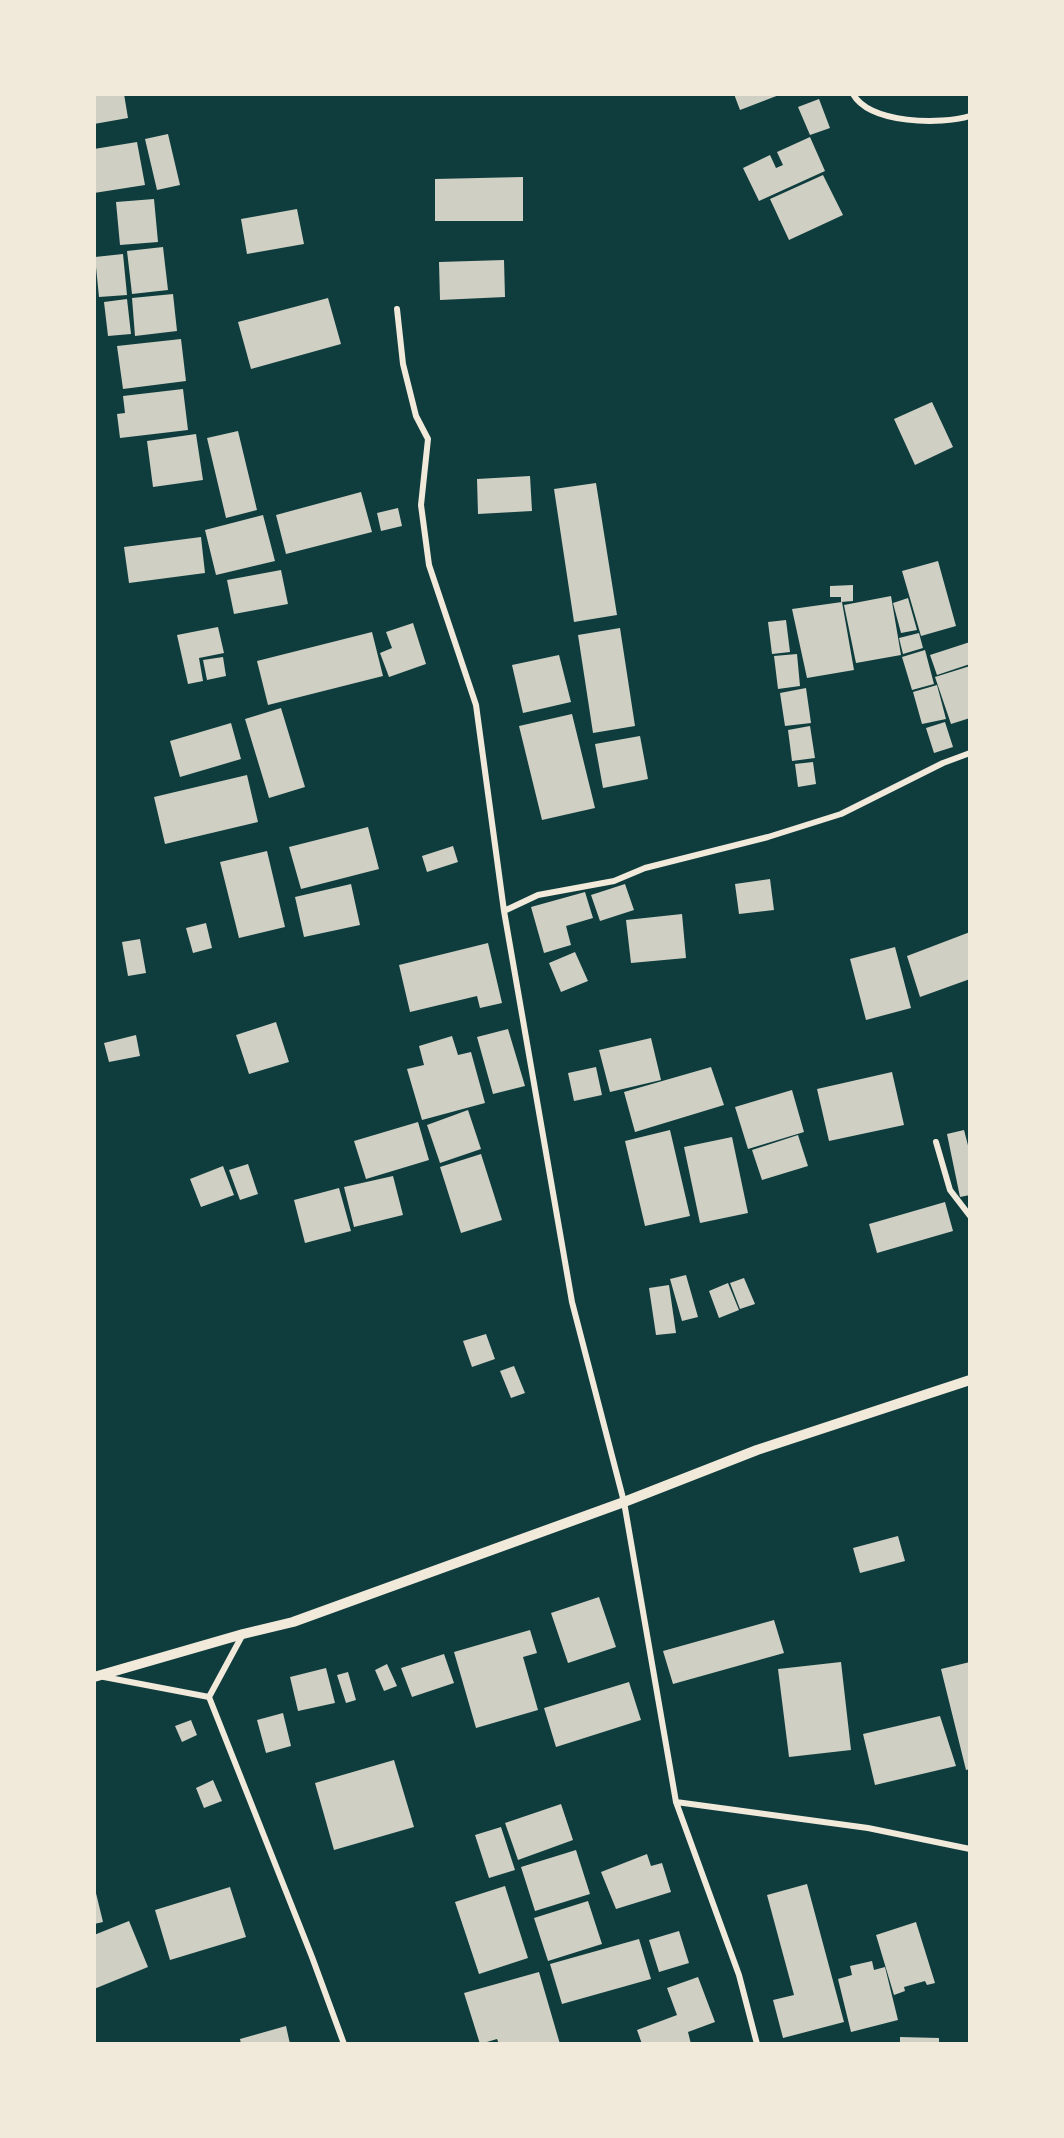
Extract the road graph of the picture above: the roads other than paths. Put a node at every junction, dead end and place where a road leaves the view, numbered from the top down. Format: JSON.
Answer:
{"nodes":[{"id":1,"x":852,"y":94,"type":"edge"},
{"id":2,"x":969,"y":116,"type":"edge"},
{"id":3,"x":397,"y":309,"type":"dead end"},
{"id":4,"x":969,"y":753,"type":"edge"},
{"id":5,"x":504,"y":911,"type":"junction"},
{"id":6,"x":936,"y":1142,"type":"dead end"},
{"id":7,"x":969,"y":1216,"type":"edge"},
{"id":8,"x":969,"y":1380,"type":"edge"},
{"id":9,"x":624,"y":1502,"type":"junction"},
{"id":10,"x":243,"y":1634,"type":"junction"},
{"id":11,"x":96,"y":1676,"type":"edge"},
{"id":12,"x":209,"y":1697,"type":"junction"},
{"id":13,"x":676,"y":1802,"type":"junction"},
{"id":14,"x":969,"y":1849,"type":"edge"},
{"id":15,"x":344,"y":2043,"type":"edge"},
{"id":16,"x":756,"y":2043,"type":"edge"}],
"edges":[{"from":1,"to":2,"type":"street"},
{"from":3,"to":5,"type":"street"},
{"from":4,"to":5,"type":"street"},
{"from":5,"to":9,"type":"street"},
{"from":6,"to":7,"type":"street"},
{"from":8,"to":9,"type":"street"},
{"from":9,"to":10,"type":"street"},
{"from":9,"to":13,"type":"street"},
{"from":10,"to":11,"type":"street"},
{"from":10,"to":12,"type":"street"},
{"from":11,"to":12,"type":"street"},
{"from":12,"to":15,"type":"street"},
{"from":13,"to":14,"type":"street"},
{"from":13,"to":16,"type":"street"}]}
